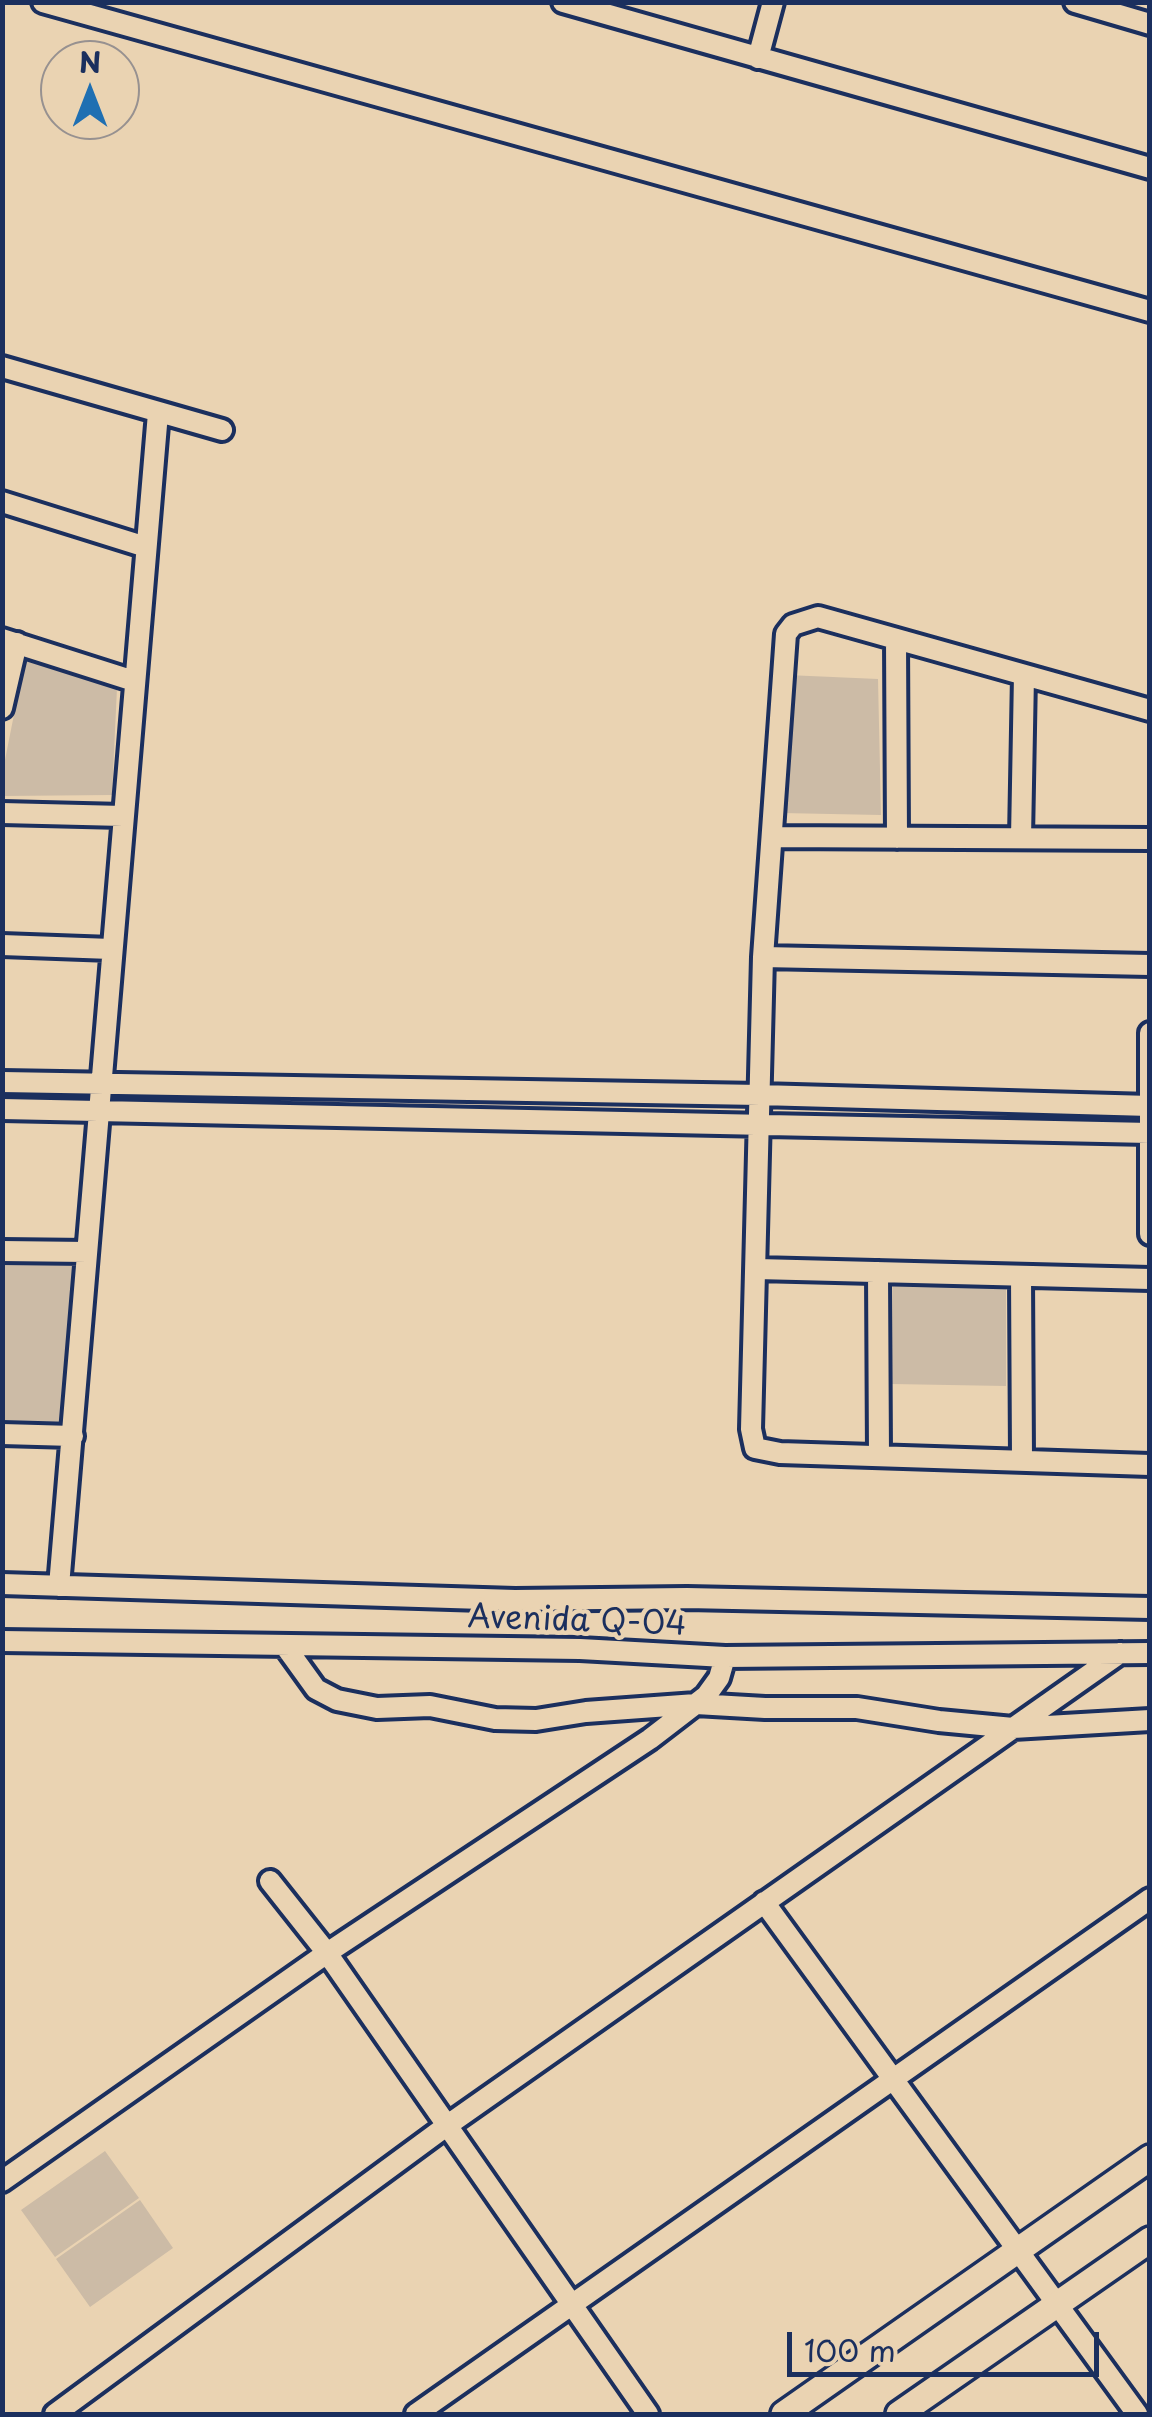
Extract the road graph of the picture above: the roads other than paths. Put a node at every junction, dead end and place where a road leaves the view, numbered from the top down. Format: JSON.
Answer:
{"nodes":[{"id":1,"x":43,"y":2,"type":"edge"},
{"id":2,"x":563,"y":2,"type":"edge"},
{"id":3,"x":772,"y":2,"type":"edge"},
{"id":4,"x":1075,"y":2,"type":"edge"},
{"id":5,"x":1150,"y":24,"type":"edge"},
{"id":6,"x":758,"y":58,"type":"junction"},
{"id":7,"x":1150,"y":168,"type":"edge"},
{"id":8,"x":1150,"y":311,"type":"edge"},
{"id":9,"x":2,"y":367,"type":"edge"},
{"id":10,"x":158,"y":412,"type":"junction"},
{"id":11,"x":222,"y":430,"type":"dead end"},
{"id":12,"x":2,"y":502,"type":"edge"},
{"id":13,"x":146,"y":547,"type":"junction"},
{"id":14,"x":896,"y":639,"type":"junction"},
{"id":15,"x":10,"y":641,"type":"edge"},
{"id":16,"x":1024,"y":675,"type":"junction"},
{"id":17,"x":134,"y":681,"type":"junction"},
{"id":18,"x":2,"y":708,"type":"edge"},
{"id":19,"x":1150,"y":710,"type":"edge"},
{"id":20,"x":2,"y":812,"type":"edge"},
{"id":21,"x":123,"y":816,"type":"junction"},
{"id":22,"x":772,"y":837,"type":"junction"},
{"id":23,"x":898,"y":838,"type":"junction"},
{"id":24,"x":1021,"y":838,"type":"junction"},
{"id":25,"x":1150,"y":839,"type":"edge"},
{"id":26,"x":2,"y":945,"type":"edge"},
{"id":27,"x":111,"y":949,"type":"junction"},
{"id":28,"x":763,"y":957,"type":"junction"},
{"id":29,"x":1150,"y":965,"type":"edge"},
{"id":30,"x":1150,"y":1033,"type":"edge"},
{"id":31,"x":225,"y":1077,"type":"junction"},
{"id":32,"x":2,"y":1082,"type":"edge"},
{"id":33,"x":99,"y":1084,"type":"junction"},
{"id":34,"x":624,"y":1086,"type":"junction"},
{"id":35,"x":760,"y":1094,"type":"junction"},
{"id":36,"x":1149,"y":1106,"type":"edge"},
{"id":37,"x":2,"y":1108,"type":"edge"},
{"id":38,"x":98,"y":1112,"type":"junction"},
{"id":39,"x":223,"y":1113,"type":"junction"},
{"id":40,"x":625,"y":1121,"type":"junction"},
{"id":41,"x":760,"y":1124,"type":"junction"},
{"id":42,"x":1149,"y":1133,"type":"edge"},
{"id":43,"x":1150,"y":1234,"type":"edge"},
{"id":44,"x":2,"y":1251,"type":"edge"},
{"id":45,"x":87,"y":1252,"type":"junction"},
{"id":46,"x":757,"y":1269,"type":"junction"},
{"id":47,"x":878,"y":1272,"type":"junction"},
{"id":48,"x":1021,"y":1276,"type":"junction"},
{"id":49,"x":1150,"y":1279,"type":"edge"},
{"id":50,"x":2,"y":1434,"type":"edge"},
{"id":51,"x":73,"y":1436,"type":"junction"},
{"id":52,"x":880,"y":1456,"type":"junction"},
{"id":53,"x":1022,"y":1459,"type":"junction"},
{"id":54,"x":1150,"y":1466,"type":"edge"},
{"id":55,"x":2,"y":1584,"type":"edge"},
{"id":56,"x":59,"y":1586,"type":"junction"},
{"id":57,"x":1150,"y":1608,"type":"edge"},
{"id":58,"x":2,"y":1641,"type":"edge"},
{"id":59,"x":285,"y":1646,"type":"junction"},
{"id":60,"x":1120,"y":1653,"type":"junction"},
{"id":61,"x":1150,"y":1653,"type":"edge"},
{"id":62,"x":724,"y":1657,"type":"junction"},
{"id":63,"x":696,"y":1704,"type":"junction"},
{"id":64,"x":1150,"y":1720,"type":"edge"},
{"id":65,"x":1013,"y":1728,"type":"junction"},
{"id":66,"x":270,"y":1882,"type":"dead end"},
{"id":67,"x":1150,"y":1899,"type":"edge"},
{"id":68,"x":764,"y":1902,"type":"junction"},
{"id":69,"x":327,"y":1953,"type":"junction"},
{"id":70,"x":893,"y":2079,"type":"junction"},
{"id":71,"x":445,"y":2126,"type":"junction"},
{"id":72,"x":1150,"y":2158,"type":"edge"},
{"id":73,"x":2,"y":2181,"type":"edge"},
{"id":74,"x":1150,"y":2240,"type":"edge"},
{"id":75,"x":1018,"y":2250,"type":"junction"},
{"id":76,"x":1056,"y":2303,"type":"junction"},
{"id":77,"x":571,"y":2305,"type":"junction"},
{"id":78,"x":55,"y":2414,"type":"edge"},
{"id":79,"x":416,"y":2414,"type":"edge"},
{"id":80,"x":648,"y":2414,"type":"edge"},
{"id":81,"x":784,"y":2414,"type":"edge"},
{"id":82,"x":899,"y":2414,"type":"edge"},
{"id":83,"x":1137,"y":2414,"type":"edge"}],
"edges":[{"from":1,"to":8,"type":"street"},
{"from":2,"to":6,"type":"street"},
{"from":3,"to":6,"type":"street"},
{"from":4,"to":5,"type":"street"},
{"from":6,"to":7,"type":"street"},
{"from":9,"to":10,"type":"street"},
{"from":10,"to":11,"type":"street"},
{"from":10,"to":13,"type":"street"},
{"from":12,"to":13,"type":"street"},
{"from":13,"to":17,"type":"street"},
{"from":14,"to":16,"type":"street"},
{"from":14,"to":22,"type":"street"},
{"from":14,"to":23,"type":"street"},
{"from":15,"to":17,"type":"street"},
{"from":15,"to":18,"type":"street"},
{"from":16,"to":19,"type":"street"},
{"from":16,"to":24,"type":"street"},
{"from":17,"to":21,"type":"street"},
{"from":20,"to":21,"type":"street"},
{"from":21,"to":27,"type":"street"},
{"from":22,"to":23,"type":"street"},
{"from":22,"to":28,"type":"street"},
{"from":23,"to":24,"type":"street"},
{"from":24,"to":25,"type":"street"},
{"from":26,"to":27,"type":"street"},
{"from":27,"to":33,"type":"street"},
{"from":28,"to":29,"type":"street"},
{"from":28,"to":35,"type":"street"},
{"from":30,"to":36,"type":"street"},
{"from":31,"to":33,"type":"street"},
{"from":31,"to":34,"type":"street"},
{"from":31,"to":39,"type":"street"},
{"from":32,"to":33,"type":"street"},
{"from":33,"to":38,"type":"street"},
{"from":34,"to":35,"type":"street"},
{"from":34,"to":40,"type":"street"},
{"from":35,"to":36,"type":"street"},
{"from":35,"to":41,"type":"street"},
{"from":36,"to":42,"type":"street"},
{"from":37,"to":38,"type":"street"},
{"from":38,"to":39,"type":"street"},
{"from":38,"to":45,"type":"street"},
{"from":39,"to":40,"type":"street"},
{"from":40,"to":41,"type":"street"},
{"from":41,"to":42,"type":"street"},
{"from":41,"to":46,"type":"street"},
{"from":42,"to":43,"type":"street"},
{"from":44,"to":45,"type":"street"},
{"from":45,"to":51,"type":"street"},
{"from":46,"to":47,"type":"street"},
{"from":46,"to":52,"type":"street"},
{"from":47,"to":48,"type":"street"},
{"from":47,"to":52,"type":"street"},
{"from":48,"to":49,"type":"street"},
{"from":48,"to":53,"type":"street"},
{"from":50,"to":51,"type":"street"},
{"from":51,"to":56,"type":"street"},
{"from":52,"to":53,"type":"street"},
{"from":53,"to":54,"type":"street"},
{"from":55,"to":56,"type":"street"},
{"from":56,"to":57,"type":"street"},
{"from":58,"to":59,"type":"street","name":"Avenida Q-04"},
{"from":59,"to":62,"type":"street","name":"Avenida Q-04"},
{"from":59,"to":63,"type":"street"},
{"from":60,"to":61,"type":"street","name":"Avenida Q-04"},
{"from":60,"to":62,"type":"street","name":"Avenida Q-04"},
{"from":60,"to":65,"type":"street"},
{"from":62,"to":63,"type":"street"},
{"from":63,"to":65,"type":"street"},
{"from":63,"to":69,"type":"street"},
{"from":64,"to":65,"type":"street"},
{"from":65,"to":68,"type":"street"},
{"from":66,"to":69,"type":"street"},
{"from":67,"to":70,"type":"street"},
{"from":68,"to":70,"type":"street"},
{"from":68,"to":71,"type":"street"},
{"from":69,"to":71,"type":"street"},
{"from":69,"to":73,"type":"street"},
{"from":70,"to":75,"type":"street"},
{"from":70,"to":77,"type":"street"},
{"from":71,"to":77,"type":"street"},
{"from":71,"to":78,"type":"street"},
{"from":72,"to":75,"type":"street"},
{"from":74,"to":76,"type":"street"},
{"from":75,"to":76,"type":"street"},
{"from":75,"to":81,"type":"street"},
{"from":76,"to":82,"type":"street"},
{"from":76,"to":83,"type":"street"},
{"from":77,"to":79,"type":"street"},
{"from":77,"to":80,"type":"street"}]}
